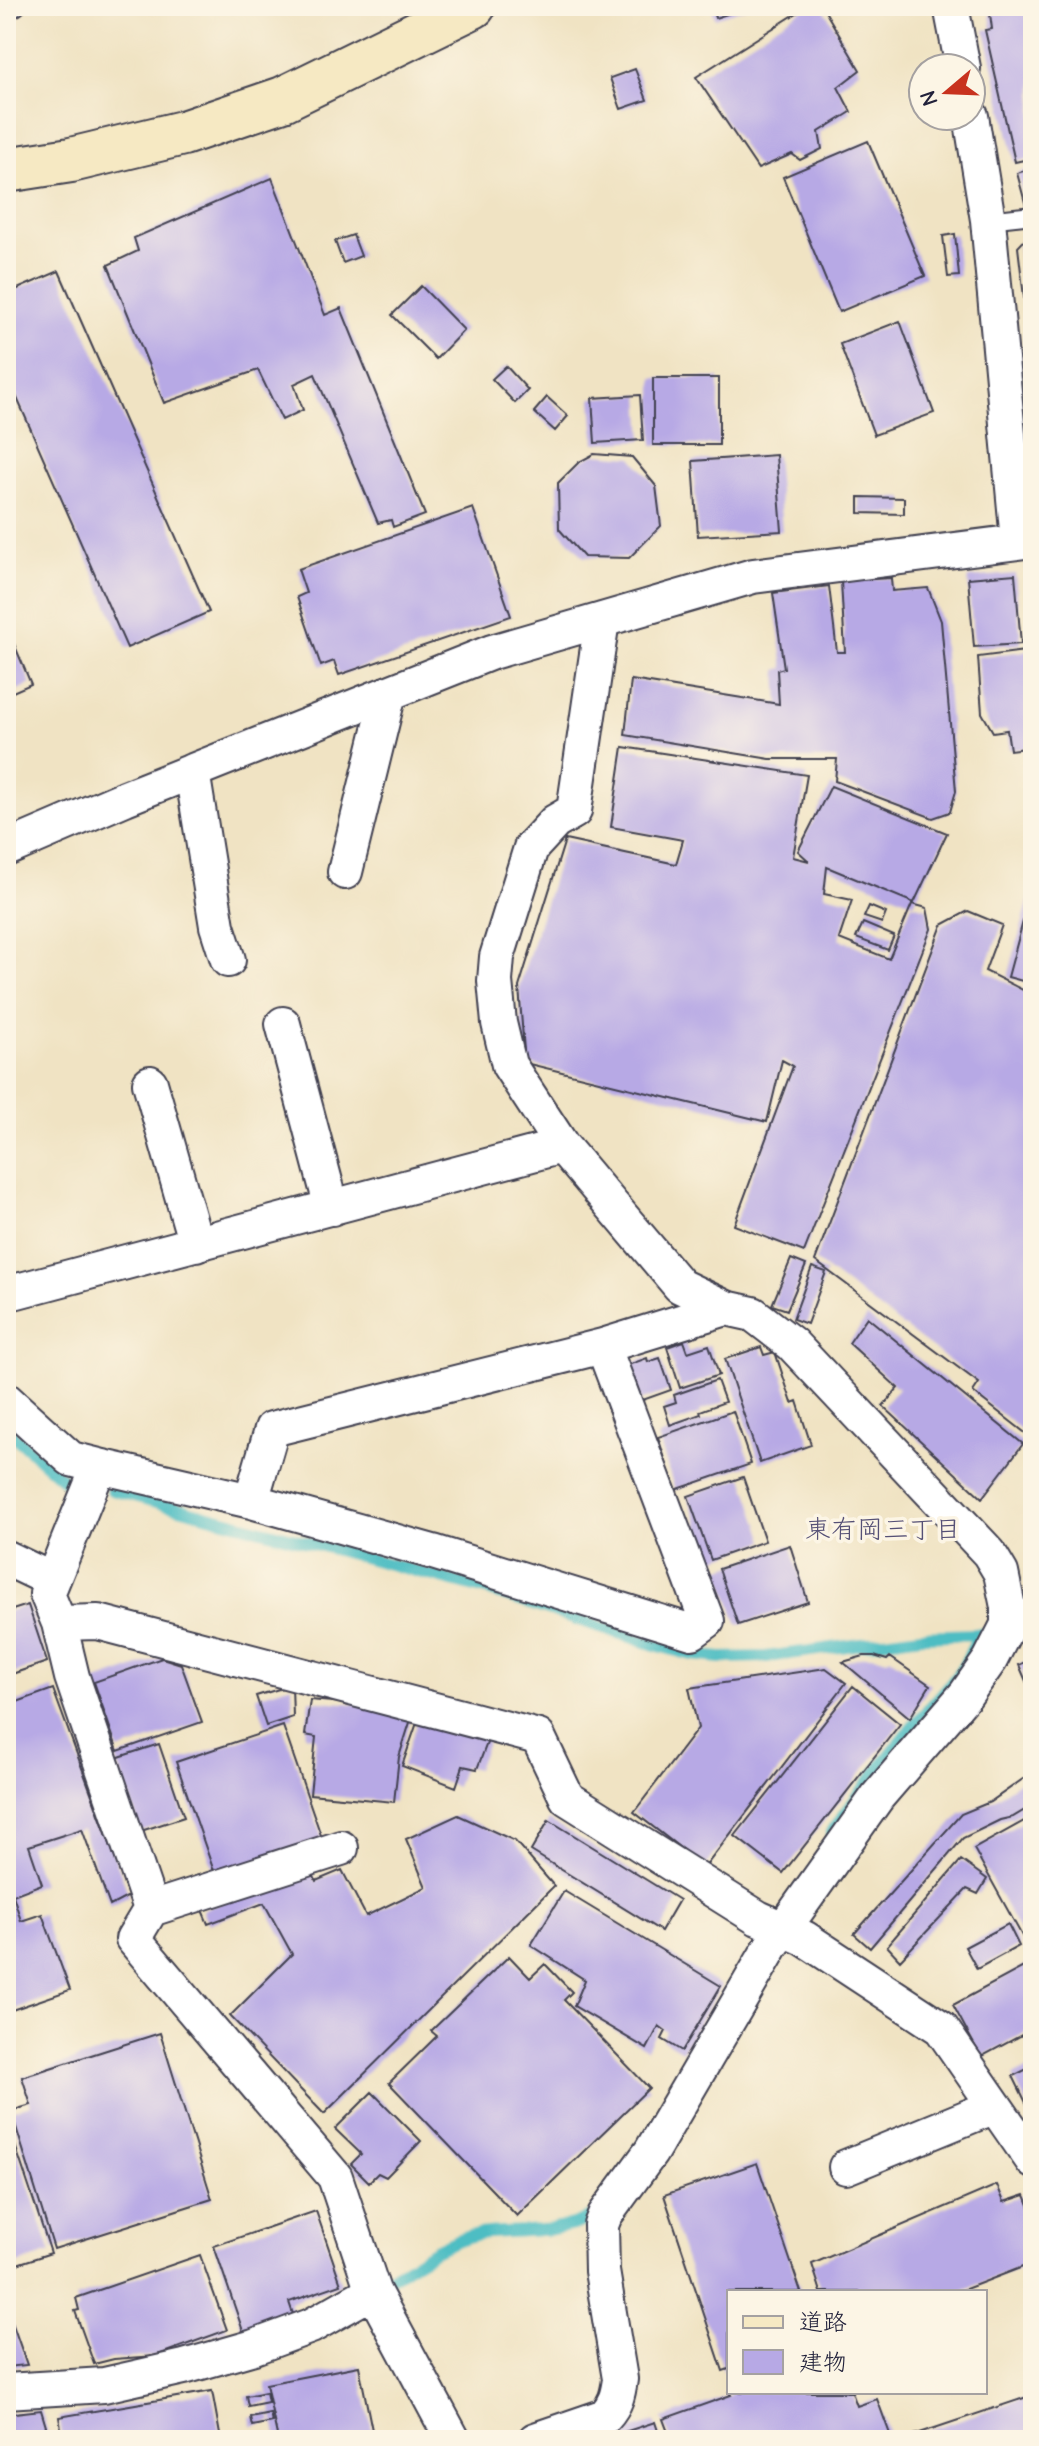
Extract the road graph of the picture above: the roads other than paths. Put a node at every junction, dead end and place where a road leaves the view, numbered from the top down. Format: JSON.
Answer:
{"nodes":[{"id":1,"x":17,"y":6,"type":"edge"},
{"id":2,"x":473,"y":6,"type":"edge"},
{"id":3,"x":951,"y":6,"type":"edge"},
{"id":4,"x":6,"y":13,"type":"edge"},
{"id":5,"x":960,"y":52,"type":"edge"},
{"id":6,"x":974,"y":132,"type":"edge"},
{"id":7,"x":6,"y":170,"type":"edge"},
{"id":8,"x":1033,"y":215,"type":"edge"},
{"id":9,"x":988,"y":220,"type":"junction"},
{"id":10,"x":1026,"y":541,"type":"edge"},
{"id":11,"x":602,"y":620,"type":"junction"},
{"id":12,"x":389,"y":693,"type":"junction"},
{"id":13,"x":192,"y":771,"type":"junction"},
{"id":14,"x":6,"y":849,"type":"edge"},
{"id":15,"x":345,"y":872,"type":"dead end"},
{"id":16,"x":228,"y":960,"type":"dead end"},
{"id":17,"x":283,"y":1024,"type":"dead end"},
{"id":18,"x":150,"y":1083,"type":"dead end"},
{"id":19,"x":562,"y":1146,"type":"junction"},
{"id":20,"x":332,"y":1208,"type":"junction"},
{"id":21,"x":196,"y":1244,"type":"junction"},
{"id":22,"x":6,"y":1294,"type":"edge"},
{"id":23,"x":726,"y":1308,"type":"junction"},
{"id":24,"x":603,"y":1346,"type":"junction"},
{"id":25,"x":6,"y":1400,"type":"edge"},
{"id":26,"x":99,"y":1466,"type":"junction"},
{"id":27,"x":251,"y":1501,"type":"junction"},
{"id":28,"x":6,"y":1558,"type":"edge"},
{"id":29,"x":52,"y":1580,"type":"junction"},
{"id":30,"x":59,"y":1623,"type":"junction"},
{"id":31,"x":341,"y":1848,"type":"dead end"},
{"id":32,"x":151,"y":1909,"type":"junction"},
{"id":33,"x":783,"y":1930,"type":"junction"},
{"id":34,"x":995,"y":2106,"type":"junction"},
{"id":35,"x":1033,"y":2161,"type":"edge"},
{"id":36,"x":846,"y":2167,"type":"dead end"},
{"id":37,"x":373,"y":2291,"type":"junction"},
{"id":38,"x":6,"y":2391,"type":"edge"},
{"id":39,"x":453,"y":2440,"type":"edge"},
{"id":40,"x":535,"y":2440,"type":"edge"}],
"edges":[{"from":1,"to":4,"type":"lane"},
{"from":2,"to":7,"type":"street"},
{"from":3,"to":5,"type":"street"},
{"from":6,"to":9,"type":"street"},
{"from":8,"to":9,"type":"lane"},
{"from":9,"to":10,"type":"street"},
{"from":10,"to":11,"type":"street"},
{"from":11,"to":12,"type":"street"},
{"from":11,"to":19,"type":"street"},
{"from":12,"to":13,"type":"street"},
{"from":12,"to":15,"type":"street"},
{"from":13,"to":14,"type":"street"},
{"from":13,"to":16,"type":"street"},
{"from":17,"to":20,"type":"street"},
{"from":18,"to":21,"type":"street"},
{"from":19,"to":20,"type":"street"},
{"from":19,"to":23,"type":"street"},
{"from":20,"to":21,"type":"street"},
{"from":21,"to":22,"type":"street"},
{"from":23,"to":24,"type":"street"},
{"from":23,"to":33,"type":"street"},
{"from":24,"to":27,"type":"street"},
{"from":24,"to":27,"type":"street"},
{"from":25,"to":26,"type":"street"},
{"from":26,"to":27,"type":"street"},
{"from":26,"to":29,"type":"street"},
{"from":28,"to":29,"type":"street"},
{"from":29,"to":30,"type":"street"},
{"from":30,"to":32,"type":"street"},
{"from":30,"to":33,"type":"street"},
{"from":31,"to":32,"type":"street"},
{"from":32,"to":37,"type":"street"},
{"from":33,"to":34,"type":"street"},
{"from":33,"to":40,"type":"street"},
{"from":34,"to":35,"type":"street"},
{"from":34,"to":36,"type":"street"},
{"from":37,"to":38,"type":"street"},
{"from":37,"to":39,"type":"street"}]}
